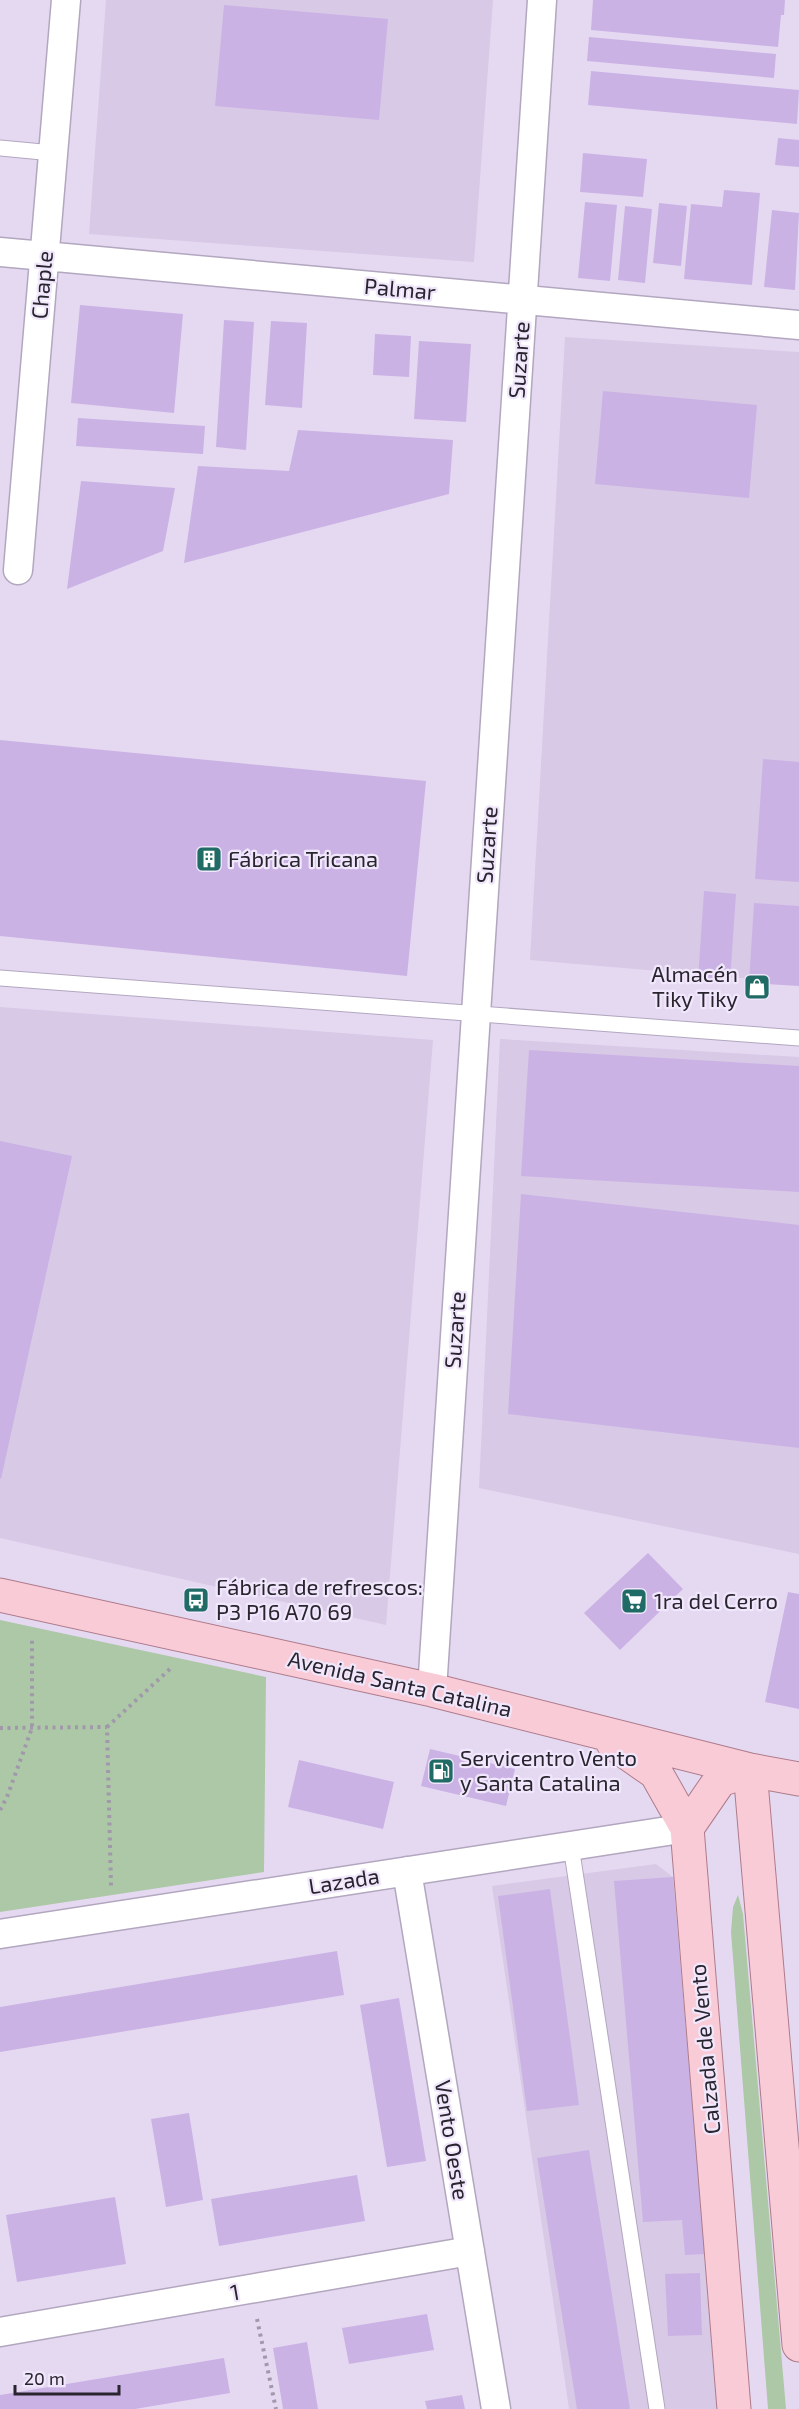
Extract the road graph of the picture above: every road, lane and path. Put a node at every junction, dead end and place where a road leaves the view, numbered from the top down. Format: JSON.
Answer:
{"nodes":[{"id":1,"x":66,"y":0,"type":"edge"},
{"id":2,"x":542,"y":0,"type":"edge"},
{"id":3,"x":0,"y":148,"type":"edge"},
{"id":4,"x":53,"y":153,"type":"junction"},
{"id":5,"x":0,"y":252,"type":"edge"},
{"id":6,"x":44,"y":256,"type":"junction"},
{"id":7,"x":523,"y":300,"type":"junction"},
{"id":8,"x":799,"y":325,"type":"edge"},
{"id":9,"x":18,"y":570,"type":"dead end"},
{"id":10,"x":0,"y":978,"type":"edge"},
{"id":11,"x":476,"y":1015,"type":"junction"},
{"id":12,"x":799,"y":1038,"type":"edge"},
{"id":13,"x":0,"y":1595,"type":"edge"},
{"id":14,"x":32,"y":1602,"type":"junction"},
{"id":15,"x":172,"y":1666,"type":"dead end"},
{"id":16,"x":432,"y":1690,"type":"junction"},
{"id":17,"x":107,"y":1726,"type":"junction"},
{"id":18,"x":0,"y":1728,"type":"edge"},
{"id":19,"x":32,"y":1728,"type":"junction"},
{"id":20,"x":594,"y":1730,"type":"junction"},
{"id":21,"x":750,"y":1770,"type":"junction"},
{"id":22,"x":799,"y":1779,"type":"edge"},
{"id":23,"x":0,"y":1810,"type":"edge"},
{"id":24,"x":687,"y":1827,"type":"junction"},
{"id":25,"x":571,"y":1846,"type":"junction"},
{"id":26,"x":407,"y":1871,"type":"junction"},
{"id":27,"x":112,"y":1917,"type":"junction"},
{"id":28,"x":0,"y":1934,"type":"edge"},
{"id":29,"x":470,"y":2251,"type":"junction"},
{"id":30,"x":250,"y":2289,"type":"junction"},
{"id":31,"x":0,"y":2332,"type":"edge"},
{"id":32,"x":799,"y":2344,"type":"edge"},
{"id":33,"x":276,"y":2409,"type":"edge"},
{"id":34,"x":496,"y":2409,"type":"edge"},
{"id":35,"x":657,"y":2409,"type":"edge"},
{"id":36,"x":734,"y":2409,"type":"edge"}],
"edges":[{"from":1,"to":4,"type":"street","name":"Chaple"},
{"from":2,"to":7,"type":"street","name":"Suzarte"},
{"from":3,"to":4,"type":"lane"},
{"from":4,"to":6,"type":"street","name":"Chaple"},
{"from":5,"to":6,"type":"street","name":"Palmar"},
{"from":6,"to":7,"type":"street","name":"Palmar"},
{"from":6,"to":9,"type":"street","name":"Chaple"},
{"from":7,"to":8,"type":"street","name":"Palmar"},
{"from":7,"to":11,"type":"street","name":"Suzarte"},
{"from":10,"to":11,"type":"lane"},
{"from":11,"to":12,"type":"lane"},
{"from":11,"to":16,"type":"street","name":"Suzarte"},
{"from":13,"to":14,"type":"main road","name":"Avenida Santa Catalina"},
{"from":14,"to":16,"type":"main road","name":"Avenida Santa Catalina"},
{"from":14,"to":19,"type":"path"},
{"from":15,"to":17,"type":"path"},
{"from":16,"to":20,"type":"main road","name":"Avenida Santa Catalina"},
{"from":17,"to":19,"type":"path"},
{"from":17,"to":27,"type":"path"},
{"from":18,"to":19,"type":"path"},
{"from":19,"to":23,"type":"path"},
{"from":20,"to":21,"type":"main road","name":"Avenida Santa Catalina"},
{"from":20,"to":24,"type":"main road","name":"Calzada de Vento"},
{"from":21,"to":22,"type":"main road","name":"Avenida Santa Catalina"},
{"from":21,"to":24,"type":"main road"},
{"from":21,"to":32,"type":"main road"},
{"from":24,"to":25,"type":"street","name":"Lazada"},
{"from":24,"to":36,"type":"main road","name":"Calzada de Vento"},
{"from":25,"to":26,"type":"street","name":"Lazada"},
{"from":25,"to":35,"type":"lane"},
{"from":26,"to":27,"type":"street","name":"Lazada"},
{"from":26,"to":29,"type":"street","name":"Vento Oeste"},
{"from":27,"to":28,"type":"street","name":"Lazada"},
{"from":29,"to":30,"type":"street","name":"1"},
{"from":29,"to":34,"type":"street","name":"Vento Oeste"},
{"from":30,"to":31,"type":"street","name":"1"},
{"from":30,"to":33,"type":"path"}]}
